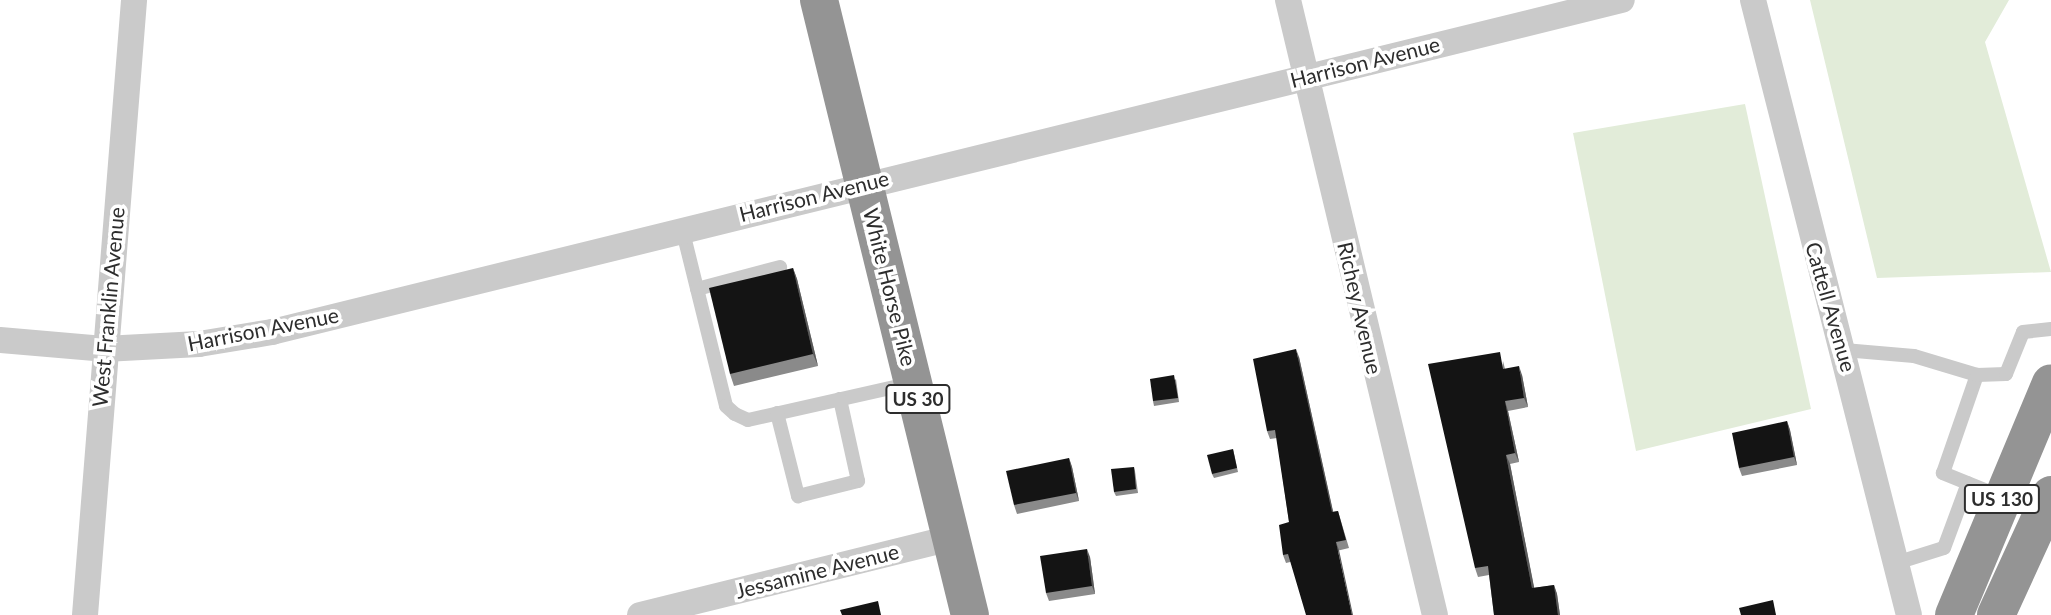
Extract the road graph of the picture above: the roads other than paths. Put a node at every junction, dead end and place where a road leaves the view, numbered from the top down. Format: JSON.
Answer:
{"nodes":[{"id":1,"x":134,"y":0,"type":"edge"},
{"id":2,"x":818,"y":0,"type":"edge"},
{"id":3,"x":1288,"y":0,"type":"edge"},
{"id":4,"x":1622,"y":0,"type":"edge"},
{"id":5,"x":1753,"y":0,"type":"edge"},
{"id":6,"x":1307,"y":76,"type":"junction"},
{"id":7,"x":864,"y":183,"type":"junction"},
{"id":8,"x":682,"y":228,"type":"junction"},
{"id":9,"x":780,"y":267,"type":"dead end"},
{"id":10,"x":697,"y":289,"type":"junction"},
{"id":11,"x":2051,"y":329,"type":"edge"},
{"id":12,"x":0,"y":340,"type":"edge"},
{"id":13,"x":104,"y":349,"type":"junction"},
{"id":14,"x":1844,"y":351,"type":"junction"},
{"id":15,"x":1977,"y":375,"type":"junction"},
{"id":16,"x":914,"y":383,"type":"junction"},
{"id":17,"x":2051,"y":383,"type":"edge"},
{"id":18,"x":840,"y":400,"type":"junction"},
{"id":19,"x":777,"y":413,"type":"junction"},
{"id":20,"x":1968,"y":483,"type":"junction"},
{"id":21,"x":2051,"y":495,"type":"edge"},
{"id":22,"x":2003,"y":498,"type":"junction"},
{"id":23,"x":952,"y":538,"type":"junction"},
{"id":24,"x":1896,"y":563,"type":"junction"},
{"id":25,"x":85,"y":615,"type":"edge"},
{"id":26,"x":640,"y":615,"type":"edge"},
{"id":27,"x":970,"y":615,"type":"edge"},
{"id":28,"x":1435,"y":615,"type":"edge"},
{"id":29,"x":1909,"y":615,"type":"edge"},
{"id":30,"x":1954,"y":615,"type":"edge"},
{"id":31,"x":1996,"y":615,"type":"edge"}],
"edges":[{"from":1,"to":13,"type":"street","name":"West Franklin Avenue"},
{"from":2,"to":7,"type":"highway","name":"White Horse Pike","number":"US 30"},
{"from":3,"to":6,"type":"street","name":"Richey Avenue"},
{"from":4,"to":6,"type":"street","name":"Harrison Avenue"},
{"from":5,"to":14,"type":"street","name":"Cattell Avenue"},
{"from":6,"to":7,"type":"street","name":"Harrison Avenue"},
{"from":6,"to":28,"type":"street","name":"Richey Avenue"},
{"from":7,"to":8,"type":"street","name":"Harrison Avenue"},
{"from":7,"to":16,"type":"highway","name":"White Horse Pike","number":"US 30"},
{"from":8,"to":10,"type":"lane"},
{"from":8,"to":13,"type":"street","name":"Harrison Avenue"},
{"from":9,"to":10,"type":"lane"},
{"from":10,"to":19,"type":"lane"},
{"from":11,"to":15,"type":"lane"},
{"from":12,"to":13,"type":"street","name":"Harrison Avenue"},
{"from":13,"to":25,"type":"street","name":"West Franklin Avenue"},
{"from":14,"to":15,"type":"lane"},
{"from":14,"to":24,"type":"street","name":"Cattell Avenue"},
{"from":15,"to":20,"type":"lane"},
{"from":16,"to":18,"type":"lane"},
{"from":16,"to":23,"type":"highway","name":"White Horse Pike","number":"US 30"},
{"from":17,"to":22,"type":"highway","number":"US 130"},
{"from":18,"to":19,"type":"lane"},
{"from":18,"to":19,"type":"lane"},
{"from":20,"to":22,"type":"lane"},
{"from":20,"to":24,"type":"lane"},
{"from":21,"to":31,"type":"highway","number":"US 130"},
{"from":22,"to":30,"type":"highway","number":"US 130"},
{"from":23,"to":26,"type":"street","name":"Jessamine Avenue"},
{"from":23,"to":27,"type":"highway","name":"White Horse Pike","number":"US 30"},
{"from":24,"to":29,"type":"street","name":"Cattell Avenue"}]}
